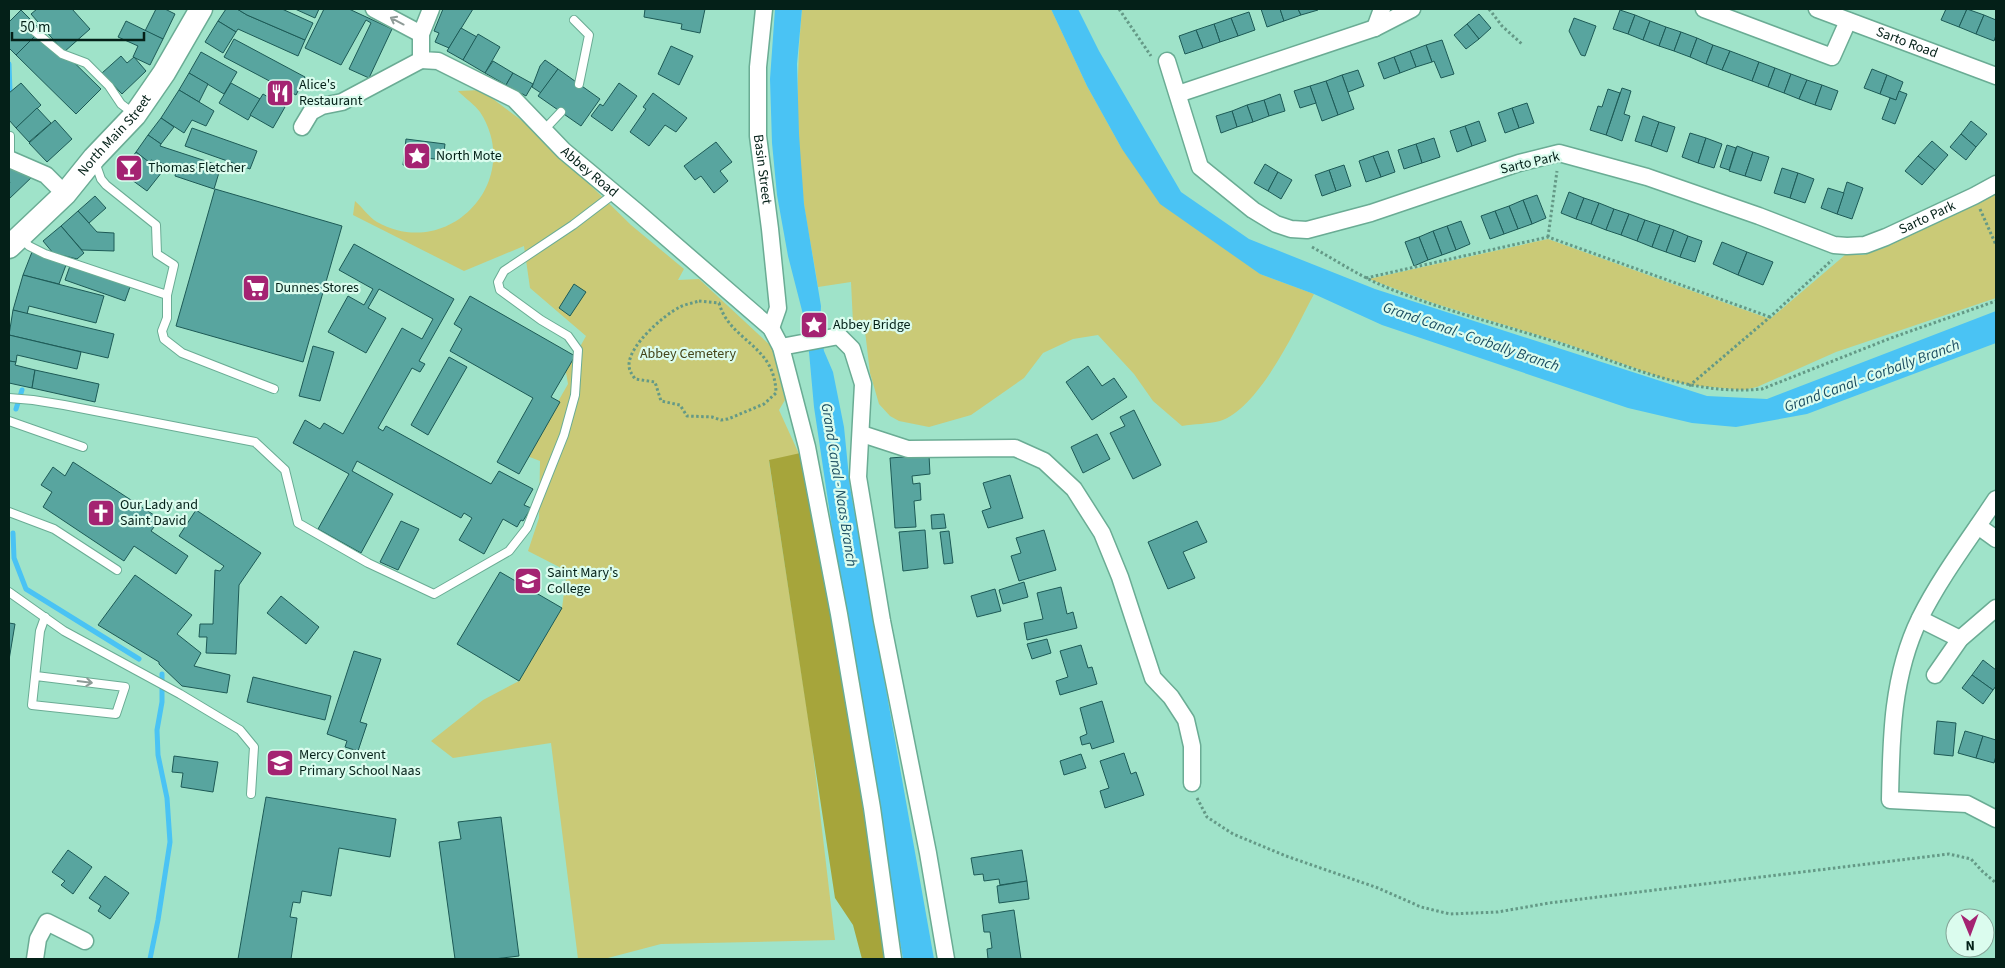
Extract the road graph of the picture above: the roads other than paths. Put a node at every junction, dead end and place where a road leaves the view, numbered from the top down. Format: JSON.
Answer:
{"nodes":[{"id":1,"x":201,"y":9,"type":"edge"},
{"id":2,"x":374,"y":9,"type":"edge"},
{"id":3,"x":431,"y":9,"type":"edge"},
{"id":4,"x":764,"y":9,"type":"edge"},
{"id":5,"x":1382,"y":9,"type":"edge"},
{"id":6,"x":1412,"y":9,"type":"edge"},
{"id":7,"x":1704,"y":9,"type":"edge"},
{"id":8,"x":1818,"y":9,"type":"edge"},
{"id":9,"x":574,"y":20,"type":"dead end"},
{"id":10,"x":1848,"y":21,"type":"junction"},
{"id":11,"x":28,"y":25,"type":"dead end"},
{"id":12,"x":1375,"y":28,"type":"junction"},
{"id":13,"x":421,"y":34,"type":"junction"},
{"id":14,"x":1160,"y":59,"type":"road end"},
{"id":15,"x":421,"y":60,"type":"junction"},
{"id":16,"x":1996,"y":76,"type":"edge"},
{"id":17,"x":579,"y":84,"type":"dead end"},
{"id":18,"x":1178,"y":94,"type":"junction"},
{"id":19,"x":561,"y":112,"type":"dead end"},
{"id":20,"x":135,"y":115,"type":"junction"},
{"id":21,"x":302,"y":127,"type":"dead end"},
{"id":22,"x":544,"y":130,"type":"junction"},
{"id":23,"x":10,"y":136,"type":"edge"},
{"id":24,"x":94,"y":158,"type":"junction"},
{"id":25,"x":9,"y":159,"type":"edge"},
{"id":26,"x":1996,"y":184,"type":"edge"},
{"id":27,"x":614,"y":193,"type":"junction"},
{"id":28,"x":65,"y":194,"type":"junction"},
{"id":29,"x":14,"y":242,"type":"edge"},
{"id":30,"x":167,"y":295,"type":"junction"},
{"id":31,"x":771,"y":328,"type":"junction"},
{"id":32,"x":788,"y":345,"type":"junction"},
{"id":33,"x":274,"y":390,"type":"dead end"},
{"id":34,"x":9,"y":398,"type":"edge"},
{"id":35,"x":9,"y":421,"type":"edge"},
{"id":36,"x":862,"y":434,"type":"junction"},
{"id":37,"x":83,"y":447,"type":"dead end"},
{"id":38,"x":1996,"y":498,"type":"edge"},
{"id":39,"x":9,"y":512,"type":"edge"},
{"id":40,"x":1978,"y":526,"type":"junction"},
{"id":41,"x":1996,"y":539,"type":"edge"},
{"id":42,"x":117,"y":570,"type":"dead end"},
{"id":43,"x":9,"y":592,"type":"edge"},
{"id":44,"x":1996,"y":608,"type":"edge"},
{"id":45,"x":45,"y":618,"type":"junction"},
{"id":46,"x":1920,"y":619,"type":"junction"},
{"id":47,"x":1960,"y":639,"type":"junction"},
{"id":48,"x":1935,"y":675,"type":"dead end"},
{"id":49,"x":36,"y":676,"type":"junction"},
{"id":50,"x":1192,"y":783,"type":"road end"},
{"id":51,"x":251,"y":794,"type":"dead end"},
{"id":52,"x":1996,"y":818,"type":"edge"},
{"id":53,"x":85,"y":941,"type":"dead end"},
{"id":54,"x":35,"y":959,"type":"edge"},
{"id":55,"x":893,"y":959,"type":"edge"},
{"id":56,"x":946,"y":959,"type":"edge"}],
"edges":[{"from":1,"to":20,"type":"main road","name":"North Main Street"},
{"from":13,"to":2,"type":"street","one_way":true},
{"from":3,"to":13,"type":"street"},
{"from":4,"to":31,"type":"street","name":"Basin Street"},
{"from":5,"to":12,"type":"street"},
{"from":6,"to":12,"type":"street"},
{"from":7,"to":10,"type":"street"},
{"from":8,"to":10,"type":"street","name":"Sarto Road"},
{"from":9,"to":17,"type":"lane"},
{"from":10,"to":16,"type":"street","name":"Sarto Road"},
{"from":11,"to":20,"type":"lane"},
{"from":12,"to":18,"type":"street"},
{"from":13,"to":15,"type":"street"},
{"from":14,"to":18,"type":"street","name":"Sarto Park"},
{"from":15,"to":21,"type":"street"},
{"from":15,"to":22,"type":"street","name":"Abbey Road"},
{"from":18,"to":26,"type":"street","name":"Sarto Park"},
{"from":19,"to":22,"type":"lane"},
{"from":20,"to":24,"type":"main road","name":"North Main Street"},
{"from":22,"to":27,"type":"street","name":"Abbey Road"},
{"from":23,"to":25,"type":"lane"},
{"from":24,"to":28,"type":"main road","name":"North Main Street"},
{"from":24,"to":30,"type":"lane"},
{"from":25,"to":28,"type":"street"},
{"from":27,"to":31,"type":"street","name":"Abbey Road"},
{"from":27,"to":34,"type":"lane"},
{"from":28,"to":29,"type":"main road","name":"North Main Street"},
{"from":29,"to":30,"type":"lane"},
{"from":30,"to":33,"type":"lane"},
{"from":31,"to":32,"type":"street","name":"Abbey Road"},
{"from":32,"to":36,"type":"street"},
{"from":32,"to":55,"type":"street","name":"Abbey Road"},
{"from":35,"to":37,"type":"lane"},
{"from":36,"to":50,"type":"street"},
{"from":36,"to":56,"type":"street"},
{"from":38,"to":40,"type":"street"},
{"from":39,"to":42,"type":"lane"},
{"from":40,"to":41,"type":"street"},
{"from":40,"to":46,"type":"street"},
{"from":43,"to":45,"type":"lane"},
{"from":44,"to":47,"type":"street"},
{"from":45,"to":49,"type":"lane"},
{"from":45,"to":51,"type":"lane"},
{"from":46,"to":47,"type":"street"},
{"from":46,"to":52,"type":"street"},
{"from":47,"to":48,"type":"street"},
{"from":49,"to":49,"type":"lane","one_way":true},
{"from":53,"to":54,"type":"street"}]}
